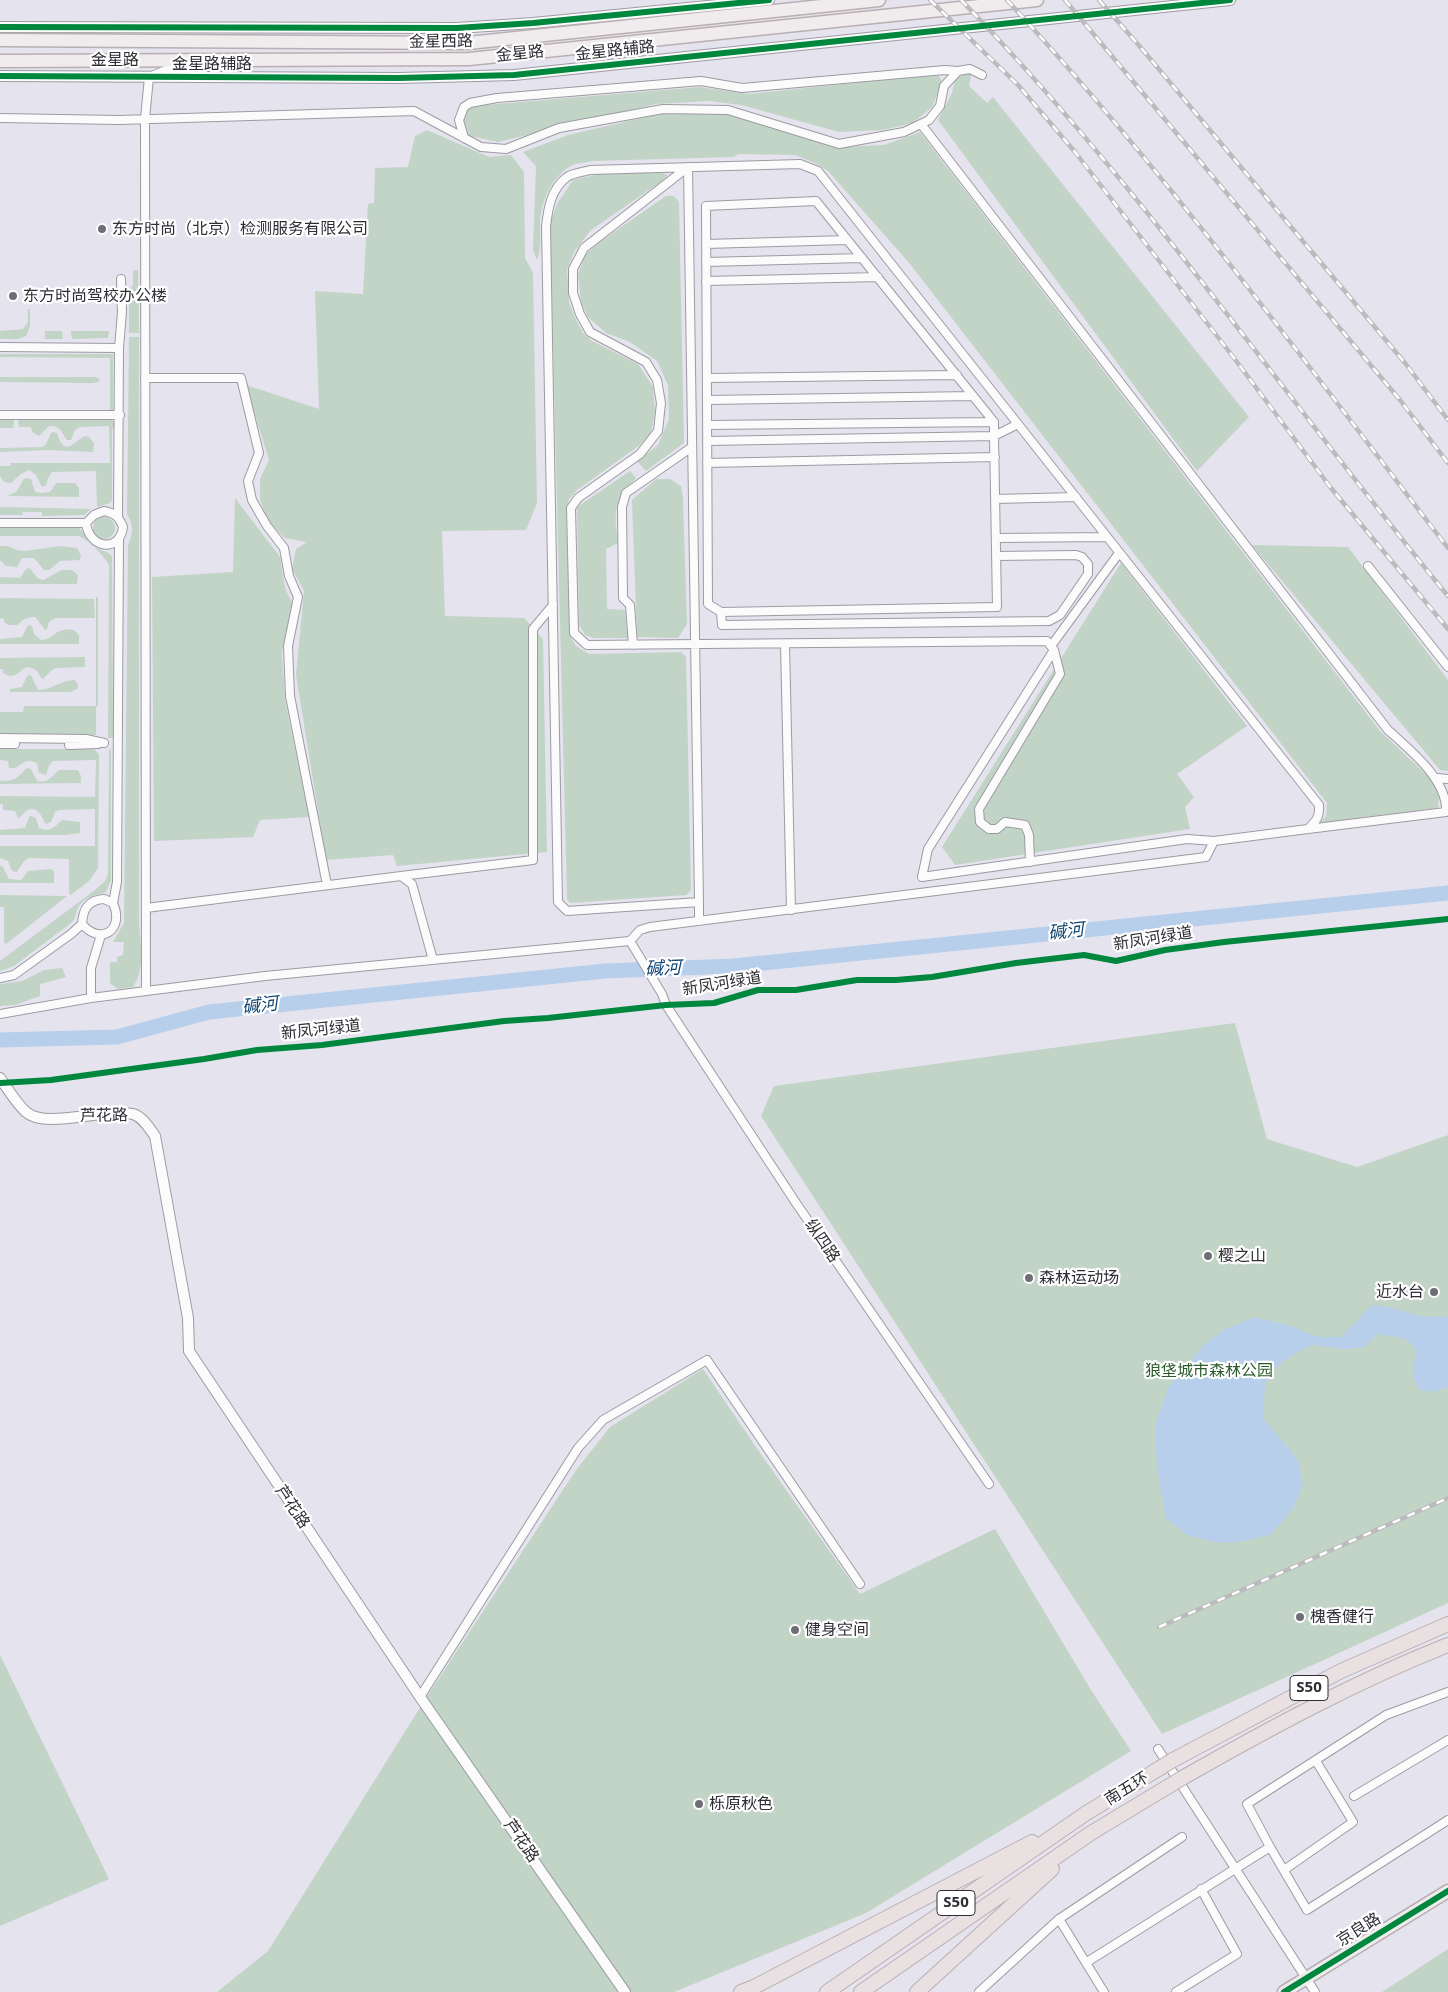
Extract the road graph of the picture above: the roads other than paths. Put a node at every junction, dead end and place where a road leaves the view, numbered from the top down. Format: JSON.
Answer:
{"nodes":[{"id":1,"x":769,"y":0,"type":"edge"},
{"id":2,"x":879,"y":0,"type":"edge"},
{"id":3,"x":1038,"y":0,"type":"edge"},
{"id":4,"x":1230,"y":0,"type":"edge"},
{"id":5,"x":0,"y":27,"type":"edge"},
{"id":6,"x":0,"y":40,"type":"edge"},
{"id":7,"x":191,"y":60,"type":"junction"},
{"id":8,"x":0,"y":61,"type":"edge"},
{"id":9,"x":958,"y":70,"type":"junction"},
{"id":10,"x":982,"y":75,"type":"dead end"},
{"id":11,"x":0,"y":76,"type":"edge"},
{"id":12,"x":149,"y":77,"type":"junction"},
{"id":13,"x":0,"y":118,"type":"edge"},
{"id":14,"x":145,"y":119,"type":"junction"},
{"id":15,"x":921,"y":124,"type":"junction"},
{"id":16,"x":464,"y":138,"type":"junction"},
{"id":17,"x":688,"y":167,"type":"junction"},
{"id":18,"x":847,"y":240,"type":"junction"},
{"id":19,"x":706,"y":244,"type":"junction"},
{"id":20,"x":862,"y":258,"type":"junction"},
{"id":21,"x":706,"y":262,"type":"junction"},
{"id":22,"x":878,"y":278,"type":"junction"},
{"id":23,"x":122,"y":279,"type":"dead end"},
{"id":24,"x":706,"y":281,"type":"junction"},
{"id":25,"x":0,"y":347,"type":"edge"},
{"id":26,"x":119,"y":348,"type":"junction"},
{"id":27,"x":957,"y":375,"type":"junction"},
{"id":28,"x":145,"y":378,"type":"junction"},
{"id":29,"x":707,"y":378,"type":"junction"},
{"id":30,"x":973,"y":396,"type":"junction"},
{"id":31,"x":707,"y":400,"type":"junction"},
{"id":32,"x":0,"y":414,"type":"edge"},
{"id":33,"x":120,"y":415,"type":"junction"},
{"id":34,"x":994,"y":422,"type":"junction"},
{"id":35,"x":1018,"y":424,"type":"junction"},
{"id":36,"x":707,"y":425,"type":"junction"},
{"id":37,"x":994,"y":436,"type":"junction"},
{"id":38,"x":707,"y":441,"type":"junction"},
{"id":39,"x":692,"y":447,"type":"junction"},
{"id":40,"x":995,"y":458,"type":"junction"},
{"id":41,"x":707,"y":463,"type":"junction"},
{"id":42,"x":1076,"y":498,"type":"junction"},
{"id":43,"x":995,"y":499,"type":"junction"},
{"id":44,"x":118,"y":517,"type":"junction"},
{"id":45,"x":0,"y":523,"type":"edge"},
{"id":46,"x":86,"y":523,"type":"junction"},
{"id":47,"x":1107,"y":536,"type":"junction"},
{"id":48,"x":996,"y":538,"type":"junction"},
{"id":49,"x":119,"y":539,"type":"junction"},
{"id":50,"x":1120,"y":553,"type":"junction"},
{"id":51,"x":996,"y":556,"type":"junction"},
{"id":52,"x":1368,"y":566,"type":"dead end"},
{"id":53,"x":553,"y":605,"type":"junction"},
{"id":54,"x":722,"y":612,"type":"junction"},
{"id":55,"x":785,"y":644,"type":"junction"},
{"id":56,"x":634,"y":645,"type":"junction"},
{"id":57,"x":695,"y":645,"type":"junction"},
{"id":58,"x":1053,"y":648,"type":"junction"},
{"id":59,"x":1448,"y":667,"type":"edge"},
{"id":60,"x":0,"y":738,"type":"edge"},
{"id":61,"x":0,"y":744,"type":"edge"},
{"id":62,"x":1437,"y":778,"type":"junction"},
{"id":63,"x":1448,"y":779,"type":"edge"},
{"id":64,"x":1447,"y":812,"type":"edge"},
{"id":65,"x":1308,"y":829,"type":"junction"},
{"id":66,"x":1214,"y":841,"type":"junction"},
{"id":67,"x":1030,"y":862,"type":"junction"},
{"id":68,"x":401,"y":876,"type":"junction"},
{"id":69,"x":327,"y":885,"type":"junction"},
{"id":70,"x":699,"y":902,"type":"junction"},
{"id":71,"x":113,"y":904,"type":"junction"},
{"id":72,"x":146,"y":908,"type":"junction"},
{"id":73,"x":791,"y":910,"type":"junction"},
{"id":74,"x":699,"y":921,"type":"junction"},
{"id":75,"x":82,"y":924,"type":"junction"},
{"id":76,"x":101,"y":935,"type":"junction"},
{"id":77,"x":630,"y":941,"type":"junction"},
{"id":78,"x":433,"y":960,"type":"junction"},
{"id":79,"x":0,"y":978,"type":"edge"},
{"id":80,"x":146,"y":991,"type":"junction"},
{"id":81,"x":91,"y":998,"type":"junction"},
{"id":82,"x":0,"y":1014,"type":"edge"},
{"id":83,"x":0,"y":1078,"type":"edge"},
{"id":84,"x":989,"y":1484,"type":"dead end"},
{"id":85,"x":860,"y":1584,"type":"dead end"},
{"id":86,"x":1448,"y":1624,"type":"edge"},
{"id":87,"x":1448,"y":1645,"type":"edge"},
{"id":88,"x":1448,"y":1692,"type":"edge"},
{"id":89,"x":420,"y":1698,"type":"junction"},
{"id":90,"x":1448,"y":1740,"type":"edge"},
{"id":91,"x":1158,"y":1749,"type":"dead end"},
{"id":92,"x":1316,"y":1761,"type":"junction"},
{"id":93,"x":1354,"y":1796,"type":"dead end"},
{"id":94,"x":1086,"y":1814,"type":"junction"},
{"id":95,"x":1448,"y":1820,"type":"edge"},
{"id":96,"x":1092,"y":1833,"type":"junction"},
{"id":97,"x":1182,"y":1837,"type":"dead end"},
{"id":98,"x":1270,"y":1847,"type":"junction"},
{"id":99,"x":1235,"y":1867,"type":"junction"},
{"id":100,"x":1284,"y":1870,"type":"junction"},
{"id":101,"x":1201,"y":1889,"type":"junction"},
{"id":102,"x":1448,"y":1891,"type":"edge"},
{"id":103,"x":1059,"y":1919,"type":"junction"},
{"id":104,"x":1087,"y":1962,"type":"junction"},
{"id":105,"x":1306,"y":1978,"type":"junction"},
{"id":106,"x":625,"y":1992,"type":"edge"},
{"id":107,"x":741,"y":1992,"type":"edge"},
{"id":108,"x":827,"y":1992,"type":"edge"},
{"id":109,"x":861,"y":1992,"type":"edge"},
{"id":110,"x":917,"y":1992,"type":"edge"},
{"id":111,"x":979,"y":1992,"type":"edge"},
{"id":112,"x":1104,"y":1992,"type":"edge"},
{"id":113,"x":1176,"y":1992,"type":"edge"},
{"id":114,"x":1284,"y":1992,"type":"edge"},
{"id":115,"x":1315,"y":1992,"type":"edge"}],
"edges":[{"from":1,"to":5,"type":"street"},
{"from":2,"to":6,"type":"main road","name":"金星西路"},
{"from":3,"to":7,"type":"main road","name":"金星路"},
{"from":4,"to":12,"type":"street","name":"金星路辅路"},
{"from":7,"to":8,"type":"main road","name":"金星路"},
{"from":7,"to":12,"type":"street"},
{"from":9,"to":10,"type":"street"},
{"from":9,"to":15,"type":"street"},
{"from":9,"to":16,"type":"street"},
{"from":11,"to":12,"type":"street","name":"金星路辅路"},
{"from":12,"to":14,"type":"street"},
{"from":13,"to":14,"type":"street"},
{"from":14,"to":16,"type":"street"},
{"from":14,"to":28,"type":"street"},
{"from":15,"to":16,"type":"street"},
{"from":15,"to":62,"type":"street"},
{"from":17,"to":35,"type":"street"},
{"from":17,"to":39,"type":"street"},
{"from":17,"to":53,"type":"street"},
{"from":17,"to":56,"type":"street"},
{"from":18,"to":19,"type":"street"},
{"from":18,"to":19,"type":"street"},
{"from":18,"to":20,"type":"street"},
{"from":19,"to":21,"type":"street"},
{"from":20,"to":21,"type":"street"},
{"from":20,"to":22,"type":"street"},
{"from":21,"to":24,"type":"street"},
{"from":22,"to":24,"type":"street"},
{"from":22,"to":27,"type":"street"},
{"from":23,"to":26,"type":"street"},
{"from":24,"to":29,"type":"street"},
{"from":25,"to":26,"type":"street"},
{"from":26,"to":33,"type":"street"},
{"from":27,"to":29,"type":"street"},
{"from":27,"to":30,"type":"street"},
{"from":28,"to":69,"type":"street"},
{"from":28,"to":72,"type":"street"},
{"from":29,"to":31,"type":"street"},
{"from":30,"to":31,"type":"street"},
{"from":30,"to":34,"type":"street"},
{"from":31,"to":36,"type":"street"},
{"from":32,"to":33,"type":"street"},
{"from":33,"to":44,"type":"street"},
{"from":34,"to":36,"type":"street"},
{"from":34,"to":37,"type":"street"},
{"from":35,"to":37,"type":"street"},
{"from":35,"to":42,"type":"street"},
{"from":36,"to":38,"type":"street"},
{"from":37,"to":38,"type":"street"},
{"from":37,"to":40,"type":"street"},
{"from":38,"to":41,"type":"street"},
{"from":39,"to":56,"type":"street"},
{"from":39,"to":57,"type":"street"},
{"from":40,"to":41,"type":"street"},
{"from":40,"to":43,"type":"street"},
{"from":41,"to":54,"type":"street"},
{"from":42,"to":43,"type":"street"},
{"from":42,"to":47,"type":"street"},
{"from":43,"to":48,"type":"street"},
{"from":44,"to":46,"type":"street"},
{"from":44,"to":49,"type":"street"},
{"from":45,"to":46,"type":"street"},
{"from":46,"to":49,"type":"street"},
{"from":47,"to":48,"type":"street"},
{"from":47,"to":50,"type":"street"},
{"from":48,"to":51,"type":"street"},
{"from":49,"to":71,"type":"street"},
{"from":50,"to":58,"type":"street"},
{"from":50,"to":65,"type":"street"},
{"from":51,"to":54,"type":"street"},
{"from":51,"to":54,"type":"street"},
{"from":52,"to":59,"type":"street"},
{"from":53,"to":68,"type":"street"},
{"from":53,"to":70,"type":"street"},
{"from":55,"to":57,"type":"street"},
{"from":55,"to":58,"type":"street"},
{"from":55,"to":73,"type":"street"},
{"from":56,"to":57,"type":"street"},
{"from":57,"to":70,"type":"street"},
{"from":58,"to":67,"type":"street"},
{"from":58,"to":67,"type":"street"},
{"from":60,"to":61,"type":"street"},
{"from":62,"to":63,"type":"street"},
{"from":62,"to":64,"type":"street"},
{"from":64,"to":65,"type":"street"},
{"from":65,"to":66,"type":"street"},
{"from":66,"to":67,"type":"street"},
{"from":66,"to":73,"type":"street"},
{"from":68,"to":69,"type":"street"},
{"from":68,"to":78,"type":"street"},
{"from":69,"to":72,"type":"street"},
{"from":70,"to":74,"type":"street"},
{"from":71,"to":75,"type":"street"},
{"from":71,"to":76,"type":"street"},
{"from":72,"to":80,"type":"street"},
{"from":73,"to":74,"type":"street"},
{"from":74,"to":77,"type":"street"},
{"from":75,"to":76,"type":"street"},
{"from":75,"to":79,"type":"street"},
{"from":76,"to":81,"type":"street"},
{"from":77,"to":78,"type":"street"},
{"from":77,"to":84,"type":"street","name":"纵四路"},
{"from":78,"to":80,"type":"street"},
{"from":80,"to":81,"type":"street"},
{"from":81,"to":82,"type":"street"},
{"from":83,"to":89,"type":"street","name":"芦花路"},
{"from":85,"to":89,"type":"street"},
{"from":86,"to":94,"type":"highway","name":"南五环","number":"S50","bridge":true},
{"from":87,"to":96,"type":"highway","name":"南五环","number":"S50","bridge":true},
{"from":88,"to":92,"type":"street"},
{"from":89,"to":106,"type":"street","name":"芦花路"},
{"from":90,"to":93,"type":"street"},
{"from":91,"to":99,"type":"street"},
{"from":92,"to":98,"type":"street"},
{"from":92,"to":100,"type":"street"},
{"from":94,"to":107,"type":"highway"},
{"from":94,"to":108,"type":"highway","name":"南五环","number":"S50"},
{"from":95,"to":100,"type":"street"},
{"from":96,"to":109,"type":"highway","name":"南五环","number":"S50"},
{"from":96,"to":110,"type":"highway"},
{"from":97,"to":103,"type":"street"},
{"from":98,"to":99,"type":"street"},
{"from":98,"to":100,"type":"street"},
{"from":99,"to":101,"type":"street"},
{"from":99,"to":105,"type":"street"},
{"from":101,"to":104,"type":"street"},
{"from":101,"to":113,"type":"street"},
{"from":102,"to":105,"type":"main road","name":"京良路"},
{"from":103,"to":104,"type":"street"},
{"from":103,"to":111,"type":"street"},
{"from":104,"to":112,"type":"street"},
{"from":105,"to":114,"type":"main road","name":"京良路"},
{"from":105,"to":115,"type":"street"}]}
